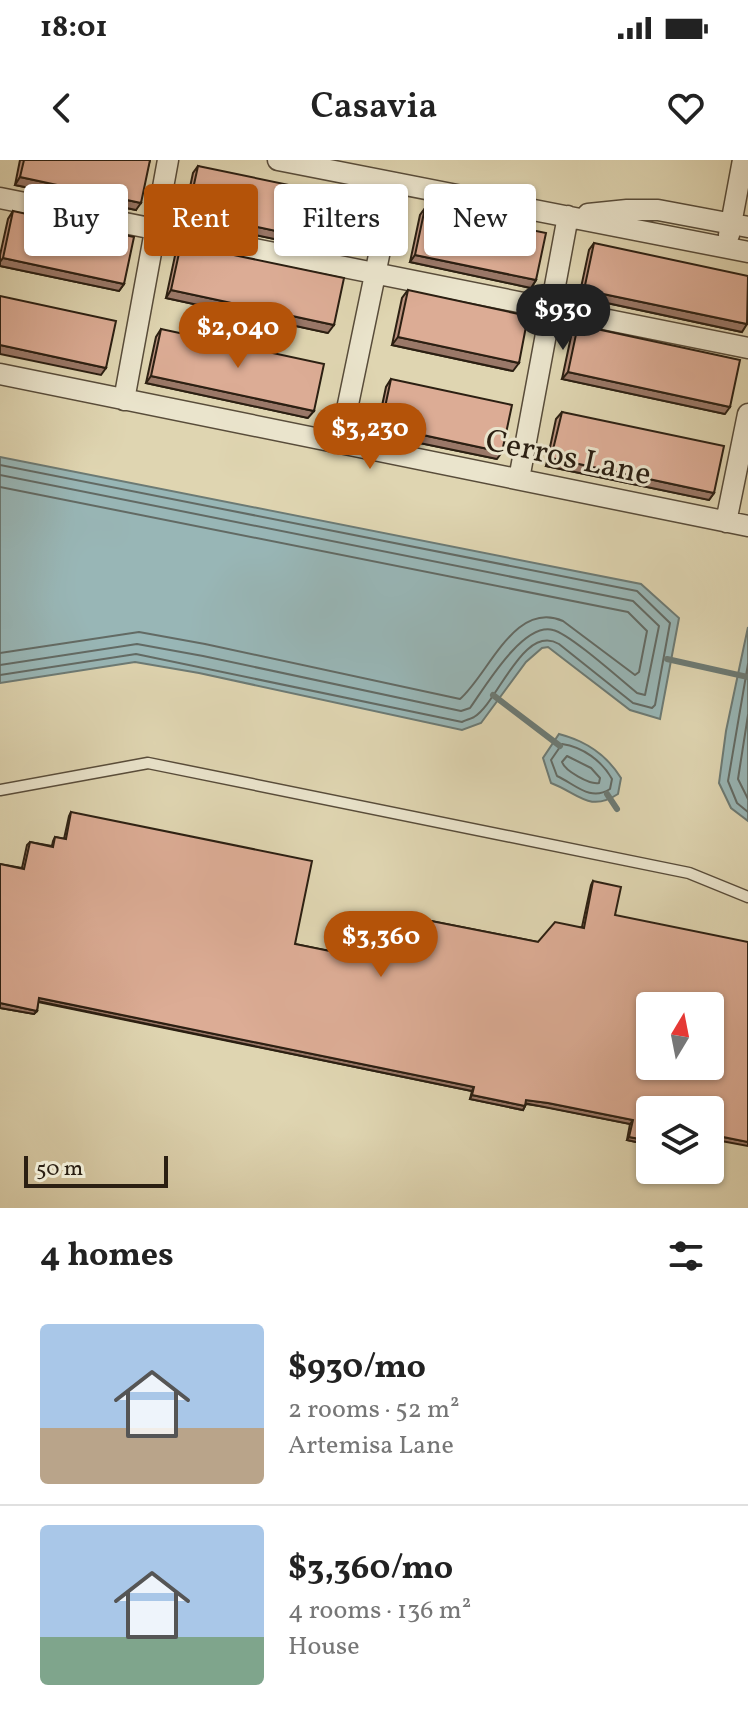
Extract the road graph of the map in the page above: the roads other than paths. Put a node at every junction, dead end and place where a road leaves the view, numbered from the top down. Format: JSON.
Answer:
{"nodes":[{"id":1,"x":168,"y":160,"type":"edge"},
{"id":2,"x":743,"y":160,"type":"edge"},
{"id":3,"x":285,"y":161,"type":"edge"},
{"id":4,"x":394,"y":183,"type":"junction"},
{"id":5,"x":163,"y":184,"type":"edge"},
{"id":6,"x":0,"y":198,"type":"edge"},
{"id":7,"x":568,"y":216,"type":"junction"},
{"id":8,"x":740,"y":225,"type":"edge"},
{"id":9,"x":144,"y":227,"type":"edge"},
{"id":10,"x":727,"y":247,"type":"junction"},
{"id":11,"x":258,"y":250,"type":"edge"},
{"id":12,"x":748,"y":252,"type":"edge"},
{"id":13,"x":149,"y":256,"type":"edge"},
{"id":14,"x":376,"y":274,"type":"junction"},
{"id":15,"x":549,"y":308,"type":"junction"},
{"id":16,"x":748,"y":348,"type":"edge"},
{"id":17,"x":0,"y":374,"type":"edge"},
{"id":18,"x":124,"y":400,"type":"junction"},
{"id":19,"x":748,"y":414,"type":"edge"},
{"id":20,"x":340,"y":443,"type":"junction"},
{"id":21,"x":519,"y":479,"type":"junction"},
{"id":22,"x":726,"y":522,"type":"junction"},
{"id":23,"x":748,"y":526,"type":"edge"},
{"id":24,"x":0,"y":790,"type":"edge"},
{"id":25,"x":748,"y":897,"type":"edge"}],
"edges":[{"from":1,"to":5,"type":"street"},
{"from":2,"to":8,"type":"street"},
{"from":3,"to":4,"type":"street"},
{"from":4,"to":7,"type":"street"},
{"from":4,"to":14,"type":"street"},
{"from":6,"to":9,"type":"street"},
{"from":7,"to":8,"type":"street"},
{"from":7,"to":10,"type":"street"},
{"from":7,"to":15,"type":"street"},
{"from":8,"to":10,"type":"street"},
{"from":10,"to":12,"type":"street"},
{"from":11,"to":14,"type":"street"},
{"from":13,"to":18,"type":"street"},
{"from":14,"to":15,"type":"street"},
{"from":14,"to":20,"type":"street"},
{"from":15,"to":16,"type":"street"},
{"from":15,"to":21,"type":"street"},
{"from":17,"to":18,"type":"street","name":"Cerros Lane"},
{"from":18,"to":20,"type":"street","name":"Cerros Lane"},
{"from":19,"to":22,"type":"street"},
{"from":20,"to":21,"type":"street","name":"Cerros Lane"},
{"from":21,"to":22,"type":"street","name":"Cerros Lane"},
{"from":22,"to":23,"type":"street","name":"Cerros Lane"},
{"from":24,"to":25,"type":"lane"}]}
